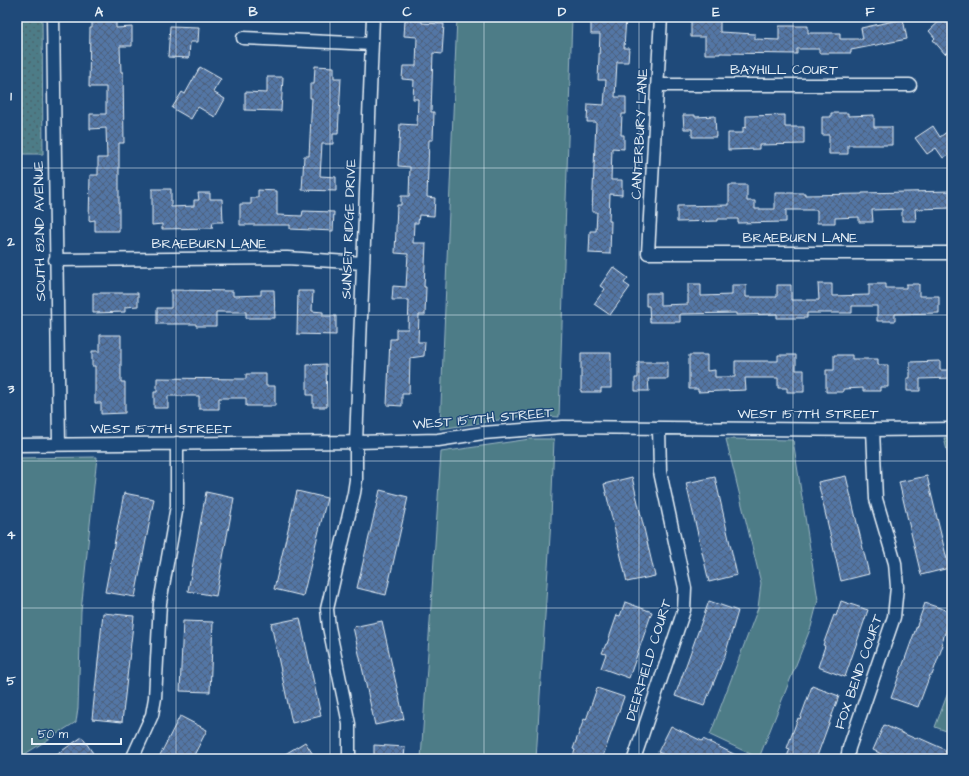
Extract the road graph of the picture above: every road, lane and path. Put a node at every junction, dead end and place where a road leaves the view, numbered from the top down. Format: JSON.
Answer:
{"nodes":[{"id":1,"x":53,"y":17,"type":"edge"},
{"id":2,"x":373,"y":17,"type":"edge"},
{"id":3,"x":661,"y":17,"type":"edge"},
{"id":4,"x":243,"y":38,"type":"dead end"},
{"id":5,"x":372,"y":44,"type":"junction"},
{"id":6,"x":658,"y":85,"type":"junction"},
{"id":7,"x":910,"y":85,"type":"dead end"},
{"id":8,"x":648,"y":253,"type":"joint"},
{"id":9,"x":952,"y":253,"type":"edge"},
{"id":10,"x":55,"y":260,"type":"junction"},
{"id":11,"x":363,"y":263,"type":"junction"},
{"id":12,"x":659,"y":428,"type":"junction"},
{"id":13,"x":952,"y":429,"type":"edge"},
{"id":14,"x":873,"y":430,"type":"junction"},
{"id":15,"x":356,"y":442,"type":"junction"},
{"id":16,"x":177,"y":443,"type":"junction"},
{"id":17,"x":59,"y":444,"type":"junction"},
{"id":18,"x":17,"y":445,"type":"edge"},
{"id":19,"x":132,"y":759,"type":"edge"},
{"id":20,"x":349,"y":759,"type":"edge"},
{"id":21,"x":634,"y":759,"type":"edge"},
{"id":22,"x":847,"y":759,"type":"edge"}],
"edges":[{"from":1,"to":10,"type":"street","name":"SOUTH 82ND AVENUE"},
{"from":2,"to":5,"type":"street","name":"SUNSET RIDGE DRIVE"},
{"from":3,"to":6,"type":"street","name":"CANTERBURY LANE"},
{"from":4,"to":5,"type":"street"},
{"from":5,"to":11,"type":"street","name":"SUNSET RIDGE DRIVE"},
{"from":6,"to":7,"type":"street","name":"BAYHILL COURT"},
{"from":6,"to":8,"type":"street","name":"CANTERBURY LANE"},
{"from":8,"to":9,"type":"street","name":"BRAEBURN LANE"},
{"from":10,"to":11,"type":"street","name":"BRAEBURN LANE"},
{"from":10,"to":17,"type":"street","name":"SOUTH 82ND AVENUE"},
{"from":11,"to":15,"type":"street","name":"SUNSET RIDGE DRIVE"},
{"from":12,"to":14,"type":"street","name":"WEST 157TH STREET"},
{"from":12,"to":15,"type":"street","name":"WEST 157TH STREET"},
{"from":12,"to":21,"type":"street","name":"DEERFIELD COURT"},
{"from":13,"to":14,"type":"street","name":"WEST 157TH STREET"},
{"from":14,"to":22,"type":"street","name":"FOX BEND COURT"},
{"from":15,"to":16,"type":"street","name":"WEST 157TH STREET"},
{"from":15,"to":20,"type":"street","name":"SUNSET RIDGE DRIVE"},
{"from":16,"to":17,"type":"street","name":"WEST 157TH STREET"},
{"from":16,"to":19,"type":"street"},
{"from":17,"to":18,"type":"street","name":"WEST 157TH STREET"}]}
